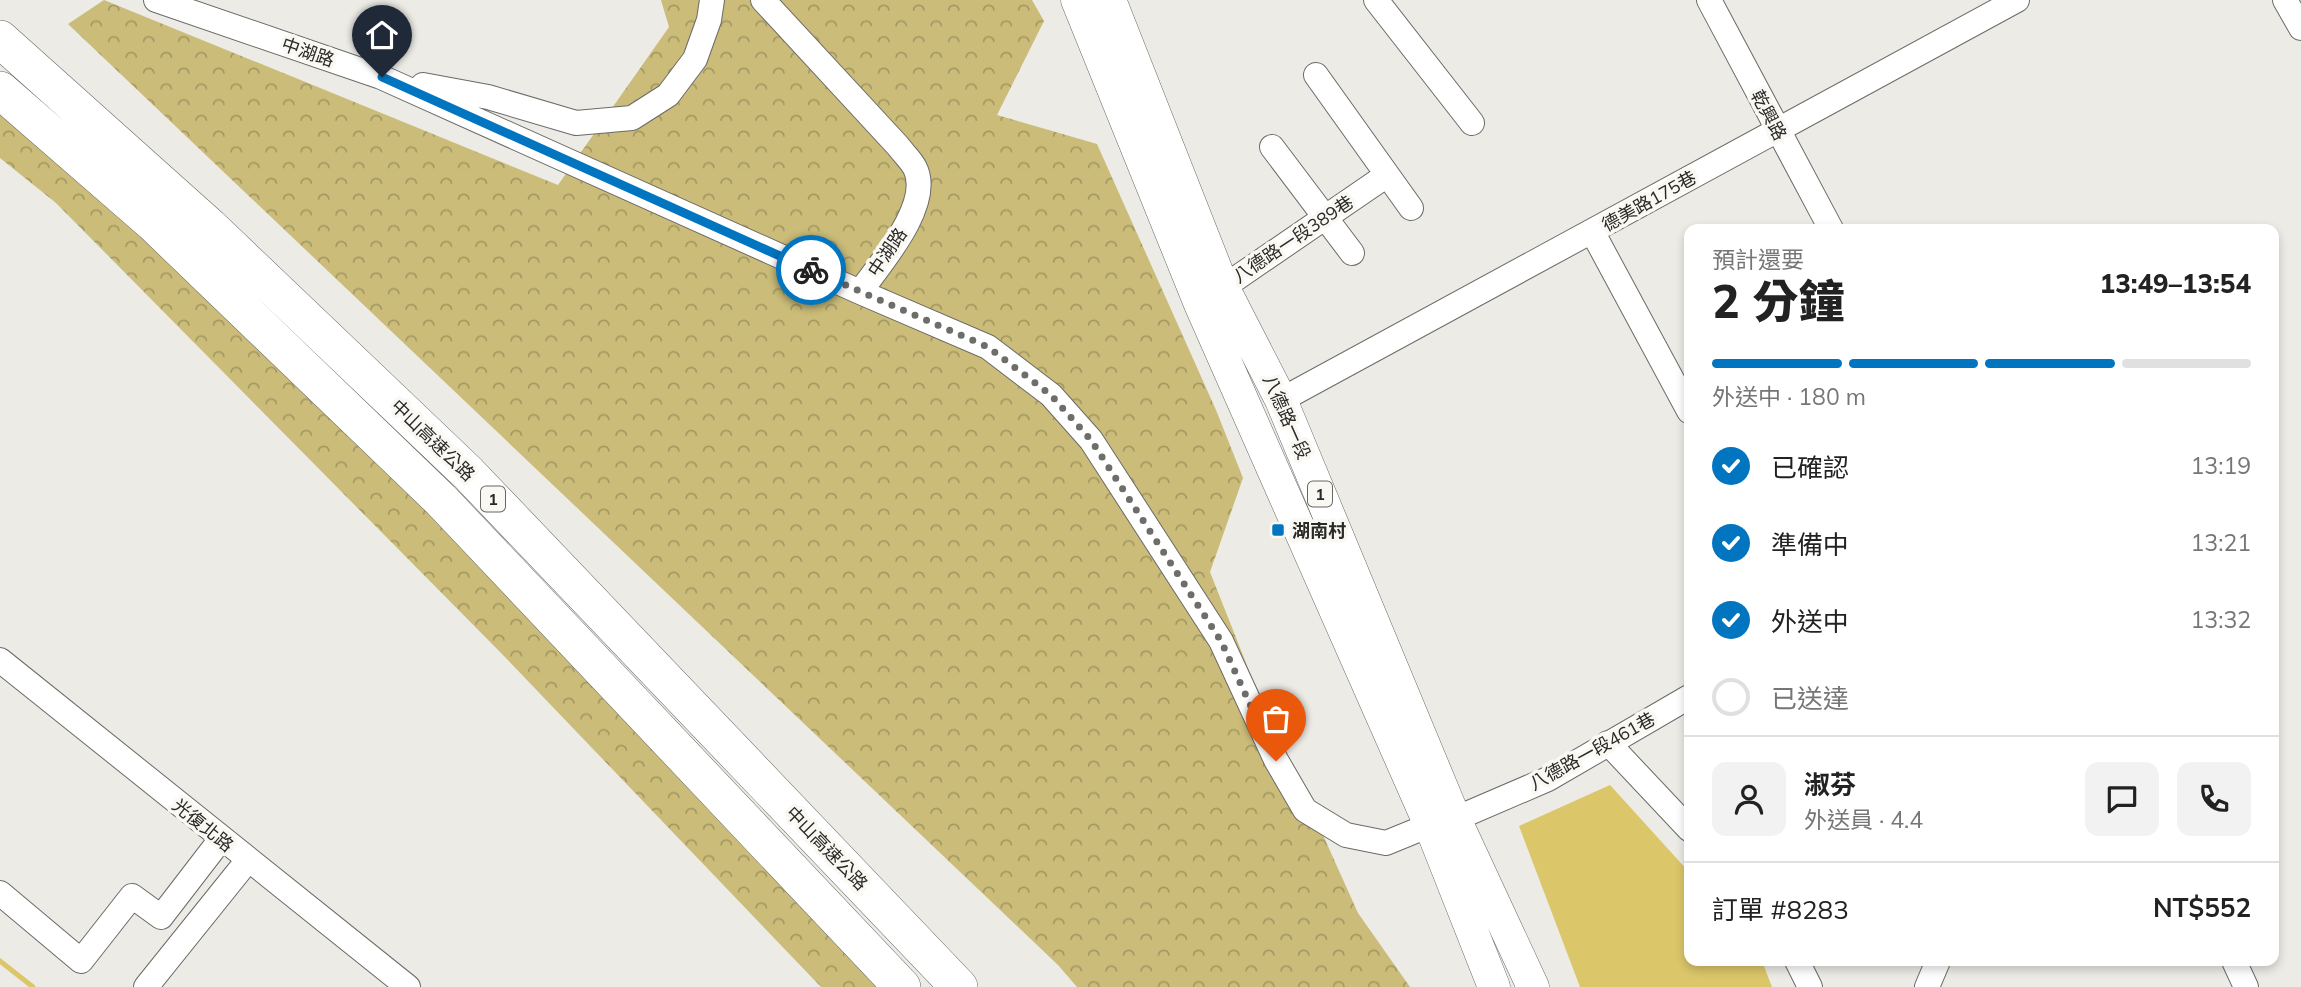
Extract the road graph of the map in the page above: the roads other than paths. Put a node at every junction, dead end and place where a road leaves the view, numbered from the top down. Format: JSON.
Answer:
{"nodes":[{"id":1,"x":156,"y":0,"type":"edge"},
{"id":2,"x":712,"y":0,"type":"edge"},
{"id":3,"x":1077,"y":0,"type":"edge"},
{"id":4,"x":1110,"y":0,"type":"edge"},
{"id":5,"x":1376,"y":0,"type":"edge"},
{"id":6,"x":1709,"y":0,"type":"edge"},
{"id":7,"x":2017,"y":0,"type":"edge"},
{"id":8,"x":2285,"y":0,"type":"edge"},
{"id":9,"x":766,"y":3,"type":"edge"},
{"id":10,"x":2301,"y":29,"type":"edge"},
{"id":11,"x":0,"y":39,"type":"edge"},
{"id":12,"x":1316,"y":75,"type":"dead end"},
{"id":13,"x":382,"y":77,"type":"junction"},
{"id":14,"x":0,"y":90,"type":"edge"},
{"id":15,"x":1472,"y":123,"type":"dead end"},
{"id":16,"x":1776,"y":129,"type":"junction"},
{"id":17,"x":1272,"y":146,"type":"dead end"},
{"id":18,"x":1387,"y":175,"type":"junction"},
{"id":19,"x":1411,"y":208,"type":"dead end"},
{"id":20,"x":1326,"y":217,"type":"junction"},
{"id":21,"x":1828,"y":224,"type":"edge"},
{"id":22,"x":1592,"y":233,"type":"junction"},
{"id":23,"x":1352,"y":253,"type":"dead end"},
{"id":24,"x":860,"y":292,"type":"junction"},
{"id":25,"x":1211,"y":295,"type":"junction"},
{"id":26,"x":1281,"y":400,"type":"junction"},
{"id":27,"x":1684,"y":402,"type":"edge"},
{"id":28,"x":0,"y":660,"type":"edge"},
{"id":29,"x":1684,"y":700,"type":"edge"},
{"id":30,"x":1608,"y":743,"type":"junction"},
{"id":31,"x":1442,"y":822,"type":"junction"},
{"id":32,"x":1684,"y":824,"type":"edge"},
{"id":33,"x":220,"y":839,"type":"junction"},
{"id":34,"x":248,"y":860,"type":"junction"},
{"id":35,"x":0,"y":892,"type":"edge"},
{"id":36,"x":1800,"y":966,"type":"edge"},
{"id":37,"x":1936,"y":966,"type":"edge"},
{"id":38,"x":2236,"y":966,"type":"edge"},
{"id":39,"x":146,"y":987,"type":"edge"},
{"id":40,"x":408,"y":987,"type":"edge"},
{"id":41,"x":902,"y":987,"type":"edge"},
{"id":42,"x":959,"y":987,"type":"edge"},
{"id":43,"x":1494,"y":987,"type":"edge"},
{"id":44,"x":1533,"y":987,"type":"edge"},
{"id":45,"x":1810,"y":987,"type":"edge"},
{"id":46,"x":1927,"y":987,"type":"edge"},
{"id":47,"x":2246,"y":987,"type":"edge"}],
"edges":[{"from":1,"to":13,"type":"street","name":"中湖路"},
{"from":2,"to":13,"type":"street"},
{"from":3,"to":25,"type":"main road","name":"八德路一段","number":"1"},
{"from":4,"to":25,"type":"main road","name":"八德路一段","number":"1"},
{"from":5,"to":15,"type":"street"},
{"from":6,"to":16,"type":"street","name":"乾興路"},
{"from":7,"to":16,"type":"street","name":"德美路175巷"},
{"from":8,"to":10,"type":"street"},
{"from":9,"to":24,"type":"street","name":"中湖路"},
{"from":11,"to":42,"type":"highway","name":"中山高速公路","number":"1"},
{"from":12,"to":18,"type":"street"},
{"from":13,"to":24,"type":"street","name":"中湖路"},
{"from":14,"to":41,"type":"highway","number":"1"},
{"from":16,"to":21,"type":"street","name":"乾興路"},
{"from":16,"to":22,"type":"street","name":"德美路175巷"},
{"from":17,"to":20,"type":"street"},
{"from":18,"to":19,"type":"street"},
{"from":18,"to":20,"type":"street","name":"八德路一段389巷"},
{"from":20,"to":23,"type":"street"},
{"from":20,"to":25,"type":"street","name":"八德路一段389巷"},
{"from":22,"to":26,"type":"street","name":"德美路175巷"},
{"from":22,"to":27,"type":"street"},
{"from":24,"to":31,"type":"street","name":"八德路一段461巷"},
{"from":25,"to":26,"type":"main road","name":"八德路一段","number":"1"},
{"from":25,"to":31,"type":"main road","name":"八德路一段","number":"1"},
{"from":26,"to":31,"type":"main road","name":"八德路一段","number":"1"},
{"from":28,"to":33,"type":"street","name":"光復北路"},
{"from":29,"to":30,"type":"street","name":"八德路一段461巷"},
{"from":30,"to":31,"type":"street","name":"八德路一段461巷"},
{"from":30,"to":32,"type":"street"},
{"from":31,"to":43,"type":"main road","name":"八德路一段","number":"1"},
{"from":31,"to":44,"type":"main road","name":"八德路一段","number":"1"},
{"from":33,"to":34,"type":"street","name":"光復北路"},
{"from":33,"to":35,"type":"street"},
{"from":34,"to":39,"type":"street"},
{"from":34,"to":40,"type":"street","name":"光復北路"},
{"from":36,"to":45,"type":"street"},
{"from":37,"to":46,"type":"street"},
{"from":38,"to":47,"type":"street"}]}
